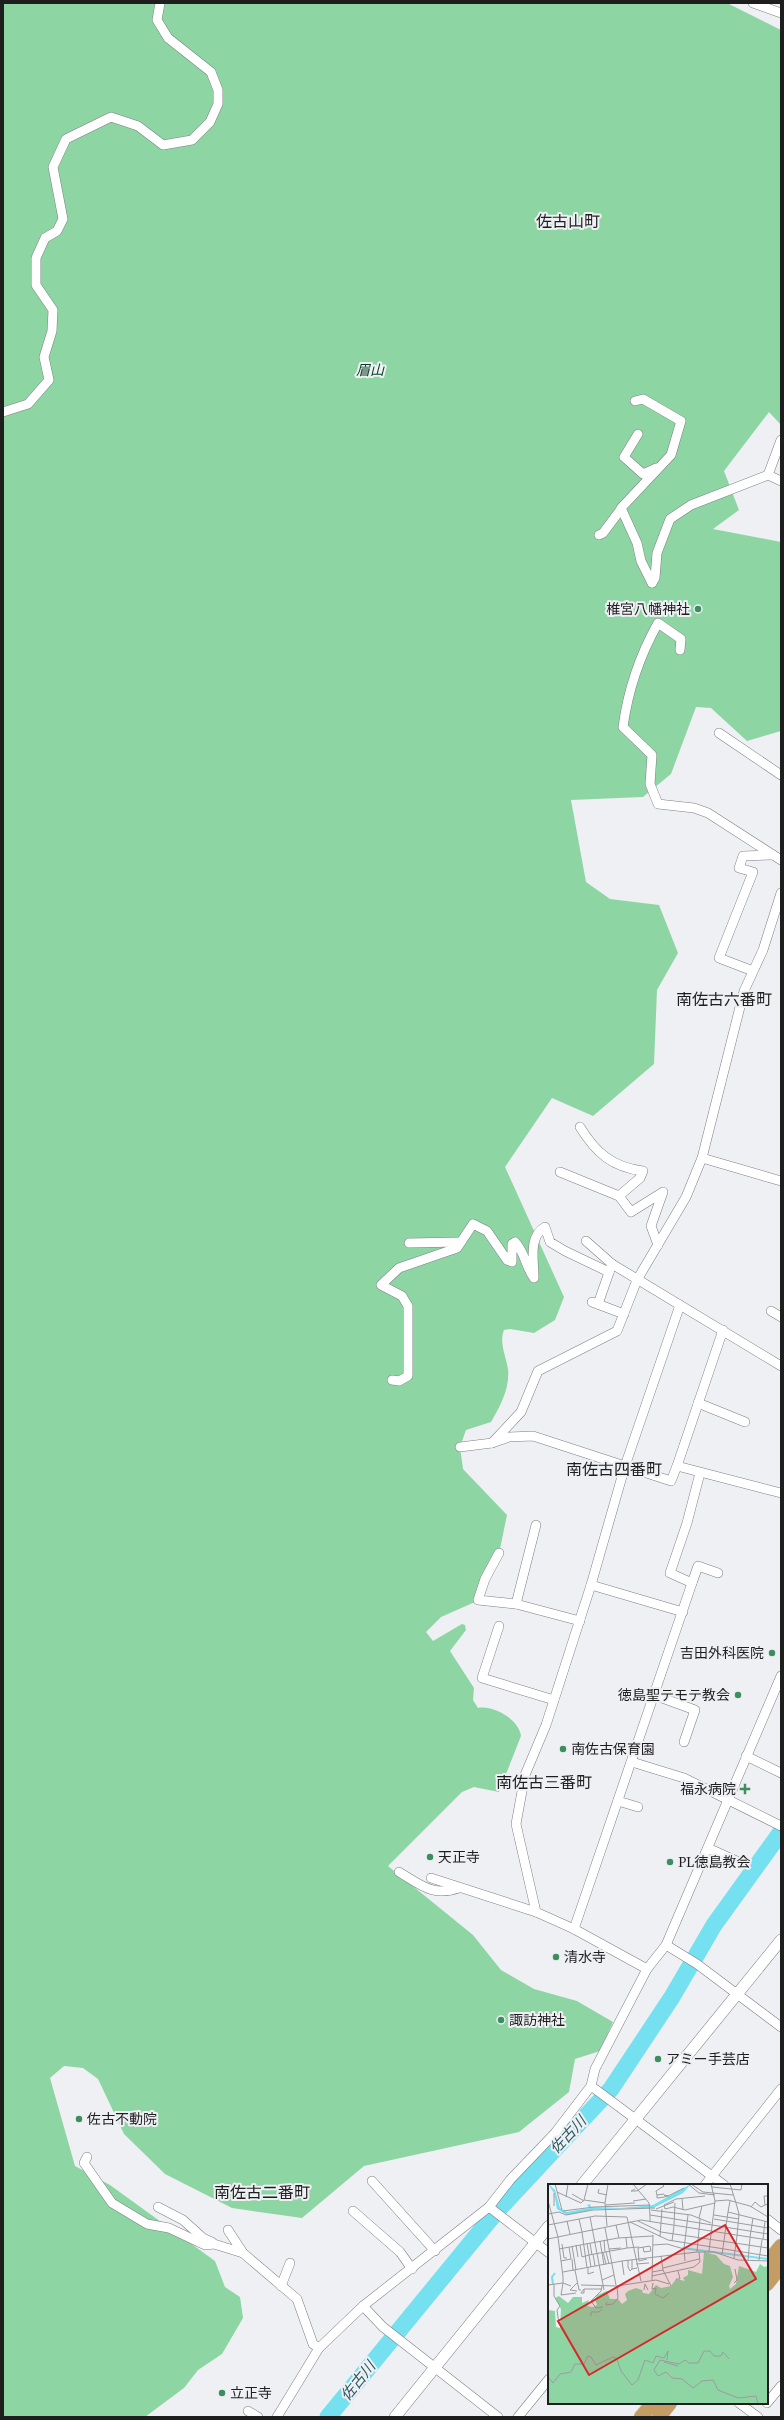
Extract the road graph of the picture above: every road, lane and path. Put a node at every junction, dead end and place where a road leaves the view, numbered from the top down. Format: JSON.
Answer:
{"nodes":[{"id":1,"x":160,"y":3,"type":"edge"},
{"id":2,"x":753,"y":3,"type":"edge"},
{"id":3,"x":781,"y":13,"type":"edge"},
{"id":4,"x":635,"y":401,"type":"dead end"},
{"id":5,"x":3,"y":412,"type":"edge"},
{"id":6,"x":638,"y":434,"type":"dead end"},
{"id":7,"x":781,"y":440,"type":"edge"},
{"id":8,"x":663,"y":464,"type":"junction"},
{"id":9,"x":768,"y":475,"type":"junction"},
{"id":10,"x":781,"y":481,"type":"edge"},
{"id":11,"x":621,"y":509,"type":"junction"},
{"id":12,"x":599,"y":535,"type":"dead end"},
{"id":13,"x":680,"y":650,"type":"dead end"},
{"id":14,"x":719,"y":733,"type":"dead end"},
{"id":15,"x":781,"y":775,"type":"edge"},
{"id":16,"x":773,"y":855,"type":"junction"},
{"id":17,"x":781,"y":860,"type":"edge"},
{"id":18,"x":781,"y":893,"type":"edge"},
{"id":19,"x":753,"y":971,"type":"junction"},
{"id":20,"x":580,"y":1127,"type":"dead end"},
{"id":21,"x":702,"y":1158,"type":"junction"},
{"id":22,"x":560,"y":1172,"type":"dead end"},
{"id":23,"x":781,"y":1181,"type":"edge"},
{"id":24,"x":619,"y":1196,"type":"junction"},
{"id":25,"x":586,"y":1241,"type":"dead end"},
{"id":26,"x":461,"y":1242,"type":"junction"},
{"id":27,"x":409,"y":1243,"type":"dead end"},
{"id":28,"x":658,"y":1245,"type":"junction"},
{"id":29,"x":610,"y":1268,"type":"junction"},
{"id":30,"x":637,"y":1280,"type":"junction"},
{"id":31,"x":680,"y":1305,"type":"junction"},
{"id":32,"x":772,"y":1311,"type":"dead end"},
{"id":33,"x":624,"y":1314,"type":"junction"},
{"id":34,"x":781,"y":1317,"type":"edge"},
{"id":35,"x":723,"y":1330,"type":"junction"},
{"id":36,"x":781,"y":1366,"type":"edge"},
{"id":37,"x":392,"y":1380,"type":"dead end"},
{"id":38,"x":698,"y":1403,"type":"junction"},
{"id":39,"x":745,"y":1422,"type":"dead end"},
{"id":40,"x":492,"y":1443,"type":"junction"},
{"id":41,"x":460,"y":1447,"type":"dead end"},
{"id":42,"x":625,"y":1466,"type":"junction"},
{"id":43,"x":677,"y":1466,"type":"junction"},
{"id":44,"x":700,"y":1473,"type":"junction"},
{"id":45,"x":781,"y":1493,"type":"edge"},
{"id":46,"x":536,"y":1525,"type":"dead end"},
{"id":47,"x":499,"y":1553,"type":"dead end"},
{"id":48,"x":718,"y":1573,"type":"dead end"},
{"id":49,"x":692,"y":1583,"type":"junction"},
{"id":50,"x":591,"y":1585,"type":"junction"},
{"id":51,"x":516,"y":1604,"type":"junction"},
{"id":52,"x":683,"y":1612,"type":"junction"},
{"id":53,"x":580,"y":1621,"type":"junction"},
{"id":54,"x":499,"y":1626,"type":"dead end"},
{"id":55,"x":781,"y":1676,"type":"edge"},
{"id":56,"x":654,"y":1695,"type":"junction"},
{"id":57,"x":554,"y":1700,"type":"junction"},
{"id":58,"x":689,"y":1738,"type":"dead end"},
{"id":59,"x":746,"y":1756,"type":"junction"},
{"id":60,"x":632,"y":1762,"type":"junction"},
{"id":61,"x":781,"y":1773,"type":"edge"},
{"id":62,"x":728,"y":1799,"type":"junction"},
{"id":63,"x":618,"y":1800,"type":"junction"},
{"id":64,"x":638,"y":1807,"type":"dead end"},
{"id":65,"x":781,"y":1826,"type":"edge"},
{"id":66,"x":708,"y":1848,"type":"junction"},
{"id":67,"x":739,"y":1862,"type":"dead end"},
{"id":68,"x":399,"y":1872,"type":"dead end"},
{"id":69,"x":431,"y":1878,"type":"dead end"},
{"id":70,"x":459,"y":1888,"type":"junction"},
{"id":71,"x":536,"y":1912,"type":"junction"},
{"id":72,"x":574,"y":1929,"type":"junction"},
{"id":73,"x":781,"y":1940,"type":"edge"},
{"id":74,"x":666,"y":1945,"type":"junction"},
{"id":75,"x":647,"y":1969,"type":"junction"},
{"id":76,"x":737,"y":1994,"type":"junction"},
{"id":77,"x":781,"y":2027,"type":"edge"},
{"id":78,"x":591,"y":2086,"type":"junction"},
{"id":79,"x":780,"y":2093,"type":"edge"},
{"id":80,"x":636,"y":2118,"type":"junction"},
{"id":81,"x":87,"y":2157,"type":"dead end"},
{"id":82,"x":712,"y":2176,"type":"junction"},
{"id":83,"x":372,"y":2181,"type":"dead end"},
{"id":84,"x":583,"y":2184,"type":"edge"},
{"id":85,"x":706,"y":2184,"type":"edge"},
{"id":86,"x":723,"y":2184,"type":"edge"},
{"id":87,"x":158,"y":2207,"type":"dead end"},
{"id":88,"x":491,"y":2209,"type":"junction"},
{"id":89,"x":353,"y":2211,"type":"dead end"},
{"id":90,"x":768,"y":2220,"type":"edge"},
{"id":91,"x":548,"y":2227,"type":"edge"},
{"id":92,"x":228,"y":2230,"type":"dead end"},
{"id":93,"x":781,"y":2230,"type":"edge"},
{"id":94,"x":536,"y":2243,"type":"junction"},
{"id":95,"x":214,"y":2244,"type":"junction"},
{"id":96,"x":781,"y":2246,"type":"edge"},
{"id":97,"x":435,"y":2251,"type":"junction"},
{"id":98,"x":548,"y":2252,"type":"edge"},
{"id":99,"x":243,"y":2253,"type":"junction"},
{"id":100,"x":768,"y":2262,"type":"edge"},
{"id":101,"x":290,"y":2263,"type":"dead end"},
{"id":102,"x":781,"y":2266,"type":"edge"},
{"id":103,"x":412,"y":2269,"type":"junction"},
{"id":104,"x":768,"y":2283,"type":"edge"},
{"id":105,"x":281,"y":2286,"type":"junction"},
{"id":106,"x":363,"y":2306,"type":"junction"},
{"id":107,"x":319,"y":2348,"type":"junction"},
{"id":108,"x":435,"y":2367,"type":"junction"},
{"id":109,"x":548,"y":2380,"type":"edge"},
{"id":110,"x":781,"y":2386,"type":"edge"},
{"id":111,"x":768,"y":2402,"type":"edge"},
{"id":112,"x":652,"y":2404,"type":"edge"},
{"id":113,"x":669,"y":2404,"type":"edge"},
{"id":114,"x":741,"y":2404,"type":"edge"},
{"id":115,"x":766,"y":2404,"type":"edge"},
{"id":116,"x":248,"y":2411,"type":"dead end"},
{"id":117,"x":258,"y":2417,"type":"edge"},
{"id":118,"x":277,"y":2417,"type":"edge"},
{"id":119,"x":395,"y":2417,"type":"edge"},
{"id":120,"x":498,"y":2417,"type":"edge"},
{"id":121,"x":518,"y":2417,"type":"edge"},
{"id":122,"x":641,"y":2417,"type":"edge"},
{"id":123,"x":659,"y":2417,"type":"edge"},
{"id":124,"x":757,"y":2417,"type":"edge"}],
"edges":[{"from":1,"to":5,"type":"street"},
{"from":2,"to":3,"type":"street"},
{"from":4,"to":8,"type":"street"},
{"from":6,"to":8,"type":"street"},
{"from":7,"to":9,"type":"street"},
{"from":8,"to":11,"type":"street"},
{"from":9,"to":10,"type":"street"},
{"from":9,"to":11,"type":"street"},
{"from":11,"to":12,"type":"street"},
{"from":13,"to":16,"type":"street"},
{"from":14,"to":15,"type":"street"},
{"from":16,"to":17,"type":"street"},
{"from":16,"to":19,"type":"street"},
{"from":18,"to":19,"type":"street"},
{"from":19,"to":21,"type":"street"},
{"from":20,"to":24,"type":"street"},
{"from":21,"to":23,"type":"street"},
{"from":21,"to":28,"type":"street"},
{"from":22,"to":24,"type":"street"},
{"from":24,"to":28,"type":"street"},
{"from":25,"to":29,"type":"street"},
{"from":26,"to":27,"type":"street"},
{"from":26,"to":29,"type":"street"},
{"from":26,"to":37,"type":"street"},
{"from":28,"to":30,"type":"street"},
{"from":29,"to":30,"type":"street"},
{"from":29,"to":33,"type":"street"},
{"from":30,"to":31,"type":"street"},
{"from":30,"to":33,"type":"street"},
{"from":31,"to":35,"type":"street"},
{"from":31,"to":42,"type":"street"},
{"from":32,"to":34,"type":"street"},
{"from":33,"to":40,"type":"street"},
{"from":35,"to":36,"type":"street"},
{"from":35,"to":38,"type":"street"},
{"from":38,"to":39,"type":"street"},
{"from":38,"to":43,"type":"street"},
{"from":40,"to":41,"type":"street"},
{"from":40,"to":42,"type":"street"},
{"from":42,"to":43,"type":"street"},
{"from":42,"to":50,"type":"street"},
{"from":43,"to":44,"type":"street"},
{"from":44,"to":45,"type":"street"},
{"from":44,"to":49,"type":"street"},
{"from":46,"to":51,"type":"street"},
{"from":47,"to":51,"type":"street"},
{"from":48,"to":49,"type":"street"},
{"from":49,"to":52,"type":"street"},
{"from":50,"to":52,"type":"street"},
{"from":50,"to":53,"type":"street"},
{"from":51,"to":53,"type":"street"},
{"from":52,"to":56,"type":"street"},
{"from":53,"to":57,"type":"street"},
{"from":54,"to":57,"type":"street"},
{"from":55,"to":59,"type":"street"},
{"from":56,"to":58,"type":"street"},
{"from":56,"to":60,"type":"street"},
{"from":57,"to":71,"type":"street"},
{"from":59,"to":61,"type":"street"},
{"from":59,"to":62,"type":"street"},
{"from":60,"to":62,"type":"street"},
{"from":60,"to":63,"type":"street"},
{"from":62,"to":65,"type":"street"},
{"from":62,"to":66,"type":"street"},
{"from":63,"to":64,"type":"street"},
{"from":63,"to":72,"type":"street"},
{"from":66,"to":67,"type":"street"},
{"from":66,"to":74,"type":"street"},
{"from":68,"to":70,"type":"street"},
{"from":69,"to":70,"type":"street"},
{"from":70,"to":71,"type":"street"},
{"from":71,"to":72,"type":"street"},
{"from":72,"to":75,"type":"street"},
{"from":73,"to":76,"type":"street"},
{"from":74,"to":75,"type":"street"},
{"from":74,"to":76,"type":"street"},
{"from":75,"to":78,"type":"street"},
{"from":76,"to":77,"type":"street"},
{"from":76,"to":80,"type":"street"},
{"from":78,"to":80,"type":"street"},
{"from":78,"to":88,"type":"street"},
{"from":79,"to":82,"type":"street"},
{"from":80,"to":82,"type":"street"},
{"from":80,"to":84,"type":"street"},
{"from":81,"to":95,"type":"street"},
{"from":82,"to":85,"type":"street"},
{"from":82,"to":86,"type":"street"},
{"from":83,"to":97,"type":"street"},
{"from":87,"to":95,"type":"street"},
{"from":88,"to":94,"type":"street"},
{"from":88,"to":97,"type":"street"},
{"from":89,"to":103,"type":"street"},
{"from":90,"to":93,"type":"street"},
{"from":91,"to":94,"type":"street"},
{"from":92,"to":99,"type":"street"},
{"from":94,"to":98,"type":"street"},
{"from":94,"to":108,"type":"street"},
{"from":95,"to":99,"type":"street"},
{"from":96,"to":100,"type":"highway"},
{"from":97,"to":103,"type":"street"},
{"from":99,"to":105,"type":"street"},
{"from":101,"to":105,"type":"street"},
{"from":102,"to":104,"type":"highway"},
{"from":103,"to":106,"type":"street"},
{"from":105,"to":107,"type":"street"},
{"from":106,"to":107,"type":"street"},
{"from":106,"to":108,"type":"street"},
{"from":107,"to":118,"type":"street"},
{"from":108,"to":119,"type":"street"},
{"from":108,"to":120,"type":"street"},
{"from":109,"to":121,"type":"street"},
{"from":110,"to":111,"type":"street"},
{"from":112,"to":122,"type":"highway"},
{"from":113,"to":123,"type":"highway"},
{"from":114,"to":124,"type":"street"},
{"from":115,"to":124,"type":"street"},
{"from":116,"to":117,"type":"street"}]}
